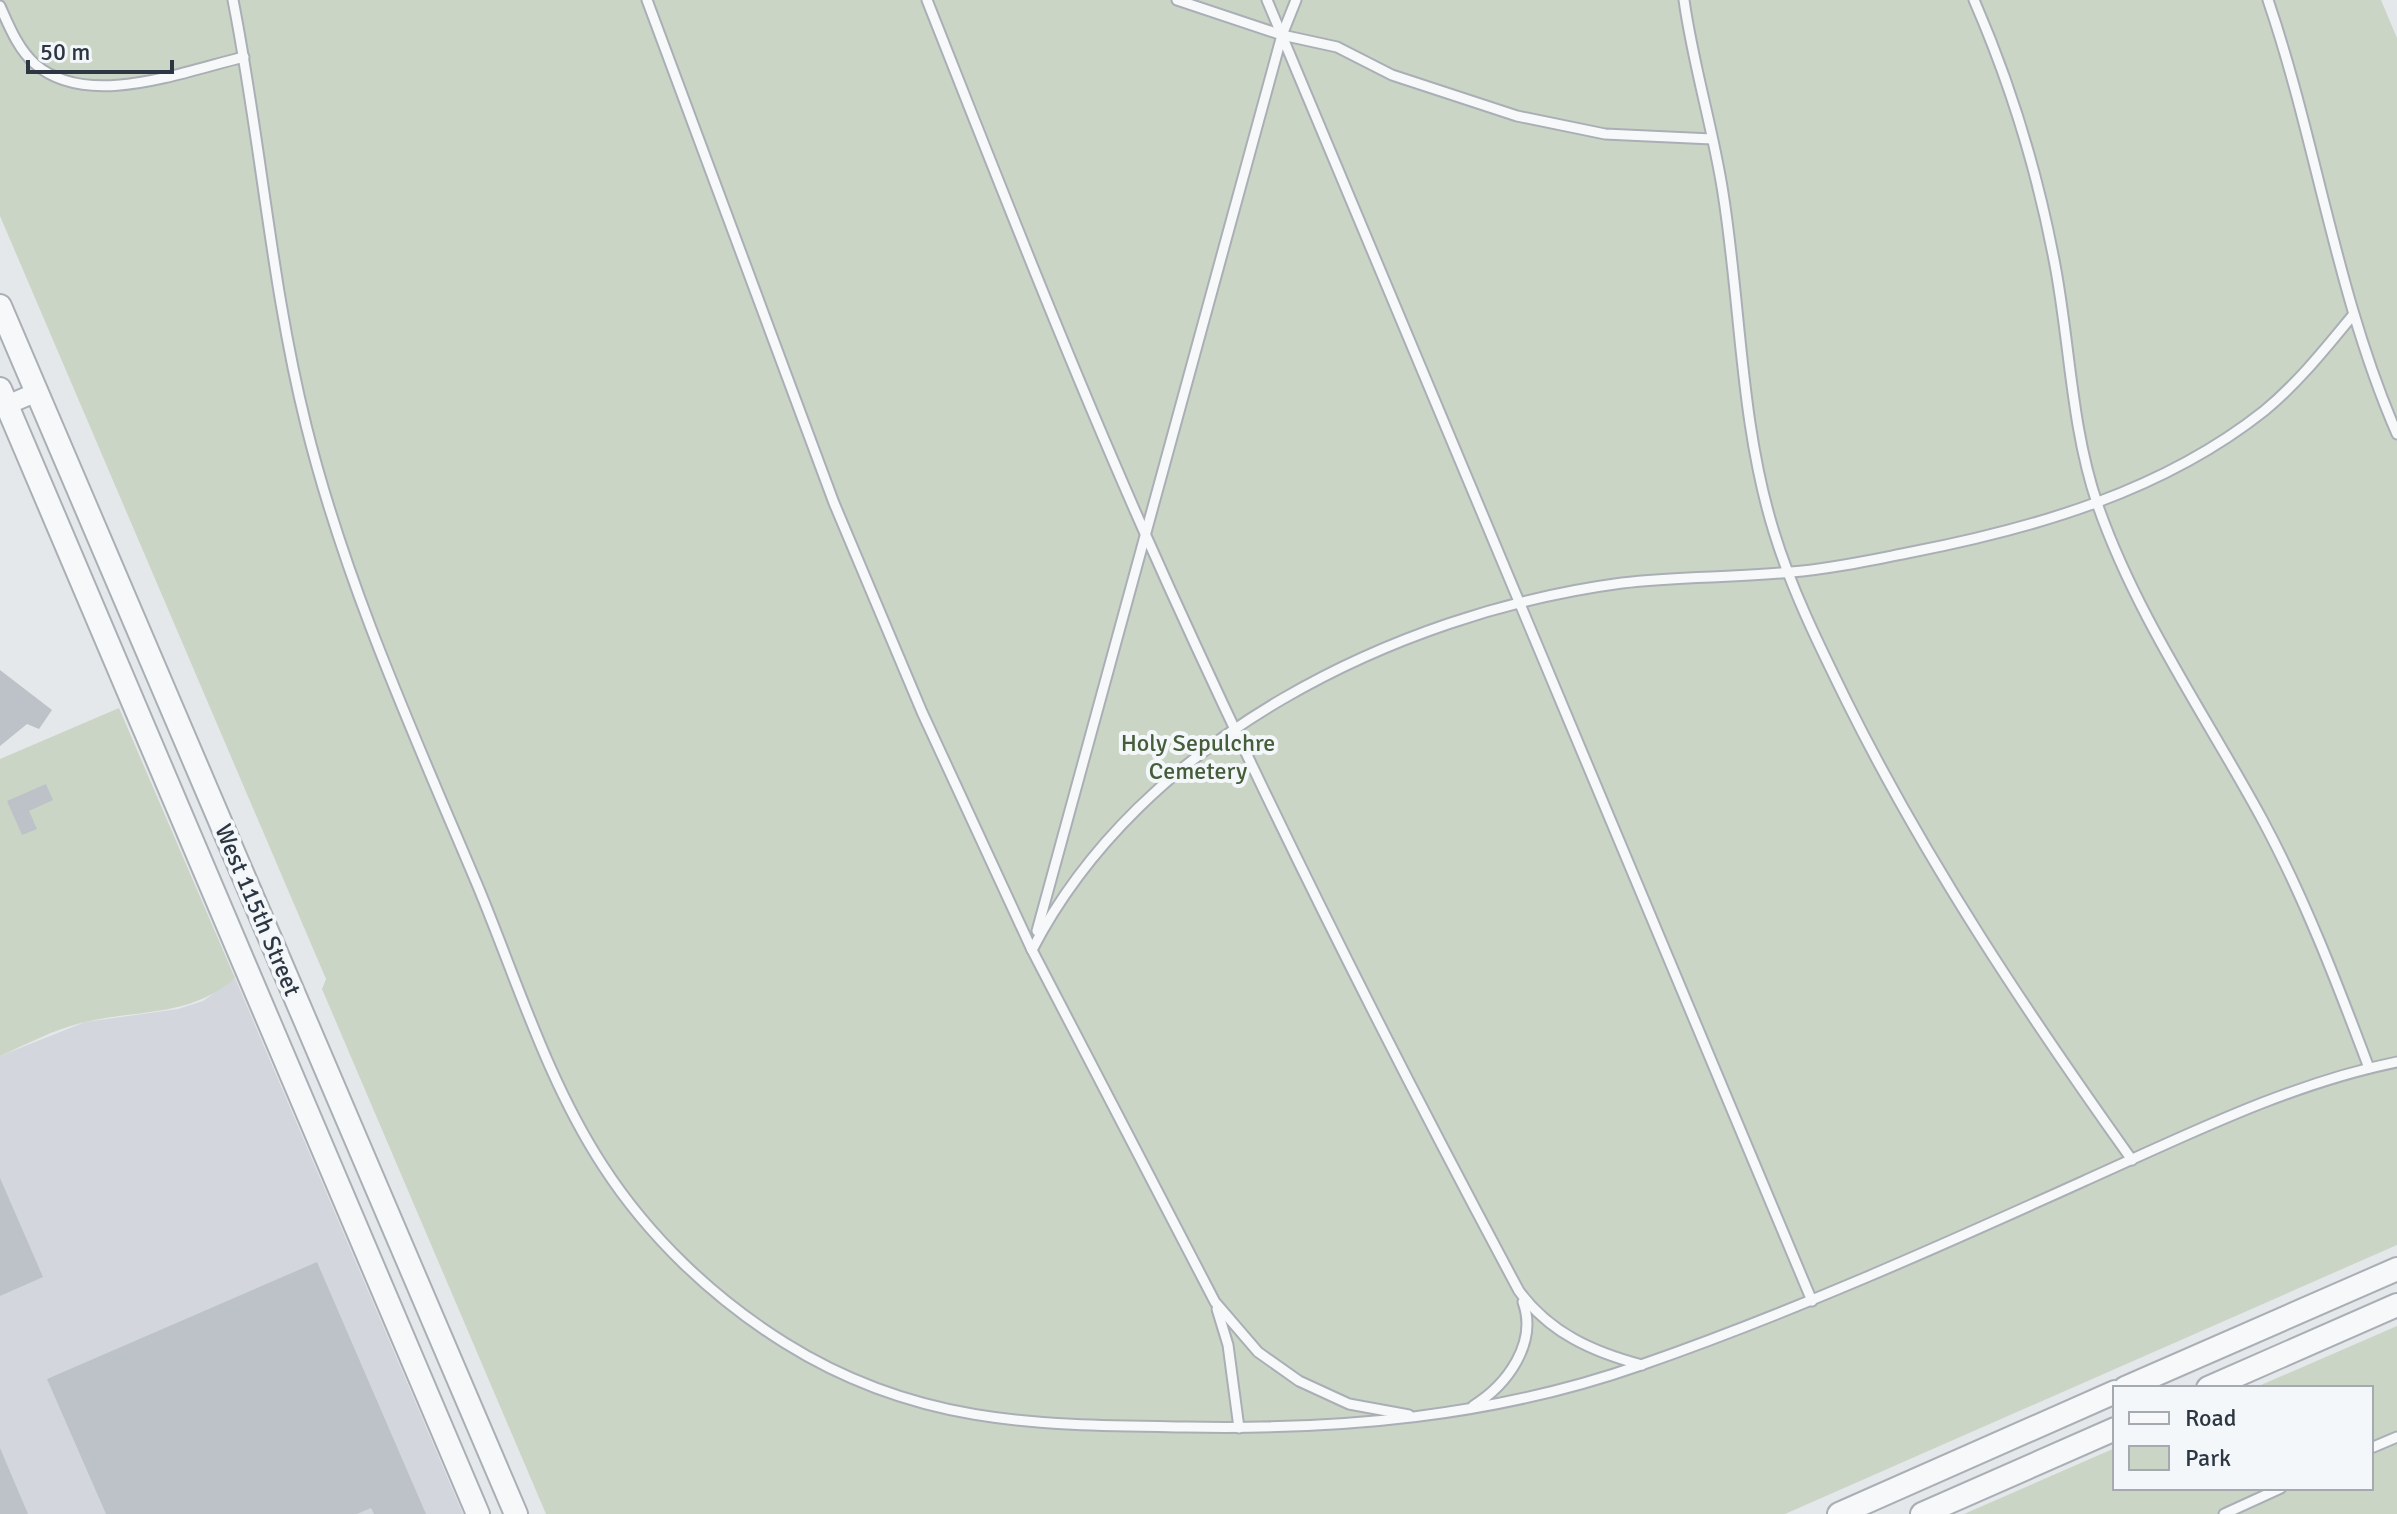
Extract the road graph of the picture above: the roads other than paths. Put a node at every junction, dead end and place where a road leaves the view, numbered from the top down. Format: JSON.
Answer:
{"nodes":[{"id":1,"x":233,"y":0,"type":"edge"},
{"id":2,"x":647,"y":0,"type":"edge"},
{"id":3,"x":927,"y":0,"type":"edge"},
{"id":4,"x":1177,"y":0,"type":"edge"},
{"id":5,"x":1267,"y":0,"type":"edge"},
{"id":6,"x":1296,"y":0,"type":"edge"},
{"id":7,"x":1684,"y":0,"type":"edge"},
{"id":8,"x":1974,"y":0,"type":"edge"},
{"id":9,"x":2268,"y":0,"type":"edge"},
{"id":10,"x":0,"y":6,"type":"edge"},
{"id":11,"x":1282,"y":35,"type":"junction"},
{"id":12,"x":244,"y":57,"type":"junction"},
{"id":13,"x":1712,"y":139,"type":"junction"},
{"id":14,"x":0,"y":306,"type":"edge"},
{"id":15,"x":2353,"y":315,"type":"junction"},
{"id":16,"x":37,"y":392,"type":"junction"},
{"id":17,"x":2,"y":401,"type":"edge"},
{"id":18,"x":2397,"y":434,"type":"edge"},
{"id":19,"x":2097,"y":503,"type":"junction"},
{"id":20,"x":1144,"y":532,"type":"junction"},
{"id":21,"x":1788,"y":573,"type":"junction"},
{"id":22,"x":1520,"y":602,"type":"junction"},
{"id":23,"x":1235,"y":728,"type":"junction"},
{"id":24,"x":1032,"y":950,"type":"junction"},
{"id":25,"x":2397,"y":1062,"type":"edge"},
{"id":26,"x":2369,"y":1068,"type":"junction"},
{"id":27,"x":2132,"y":1160,"type":"junction"},
{"id":28,"x":2397,"y":1269,"type":"edge"},
{"id":29,"x":1519,"y":1291,"type":"junction"},
{"id":30,"x":1812,"y":1301,"type":"junction"},
{"id":31,"x":1215,"y":1302,"type":"junction"},
{"id":32,"x":2397,"y":1305,"type":"edge"},
{"id":33,"x":1642,"y":1365,"type":"junction"},
{"id":34,"x":2130,"y":1386,"type":"edge"},
{"id":35,"x":2213,"y":1386,"type":"edge"},
{"id":36,"x":2113,"y":1393,"type":"edge"},
{"id":37,"x":1465,"y":1411,"type":"junction"},
{"id":38,"x":1433,"y":1417,"type":"junction"},
{"id":39,"x":1239,"y":1428,"type":"junction"},
{"id":40,"x":2113,"y":1430,"type":"edge"},
{"id":41,"x":2397,"y":1437,"type":"edge"},
{"id":42,"x":2373,"y":1447,"type":"edge"},
{"id":43,"x":2277,"y":1490,"type":"edge"},
{"id":44,"x":1929,"y":1512,"type":"edge"},
{"id":45,"x":478,"y":1514,"type":"edge"},
{"id":46,"x":516,"y":1514,"type":"edge"},
{"id":47,"x":1839,"y":1514,"type":"edge"},
{"id":48,"x":2224,"y":1514,"type":"edge"}],
"edges":[{"from":1,"to":12,"type":"lane"},
{"from":2,"to":24,"type":"lane"},
{"from":3,"to":20,"type":"lane"},
{"from":4,"to":11,"type":"lane"},
{"from":5,"to":11,"type":"lane"},
{"from":6,"to":11,"type":"lane"},
{"from":7,"to":13,"type":"lane"},
{"from":8,"to":19,"type":"lane"},
{"from":9,"to":15,"type":"lane"},
{"from":10,"to":12,"type":"lane"},
{"from":11,"to":13,"type":"lane"},
{"from":11,"to":20,"type":"lane"},
{"from":11,"to":22,"type":"lane"},
{"from":12,"to":39,"type":"lane"},
{"from":13,"to":21,"type":"lane"},
{"from":14,"to":16,"type":"street","name":"West 115th Street"},
{"from":15,"to":18,"type":"lane"},
{"from":15,"to":19,"type":"lane"},
{"from":16,"to":17,"type":"street"},
{"from":16,"to":46,"type":"street","name":"West 115th Street"},
{"from":17,"to":45,"type":"street","name":"West 115th Street"},
{"from":19,"to":21,"type":"lane"},
{"from":19,"to":26,"type":"lane"},
{"from":20,"to":23,"type":"lane"},
{"from":20,"to":24,"type":"lane"},
{"from":21,"to":22,"type":"lane"},
{"from":21,"to":27,"type":"lane"},
{"from":22,"to":23,"type":"lane"},
{"from":22,"to":30,"type":"lane"},
{"from":23,"to":24,"type":"lane"},
{"from":23,"to":29,"type":"lane"},
{"from":24,"to":31,"type":"lane"},
{"from":25,"to":26,"type":"lane"},
{"from":26,"to":27,"type":"lane"},
{"from":27,"to":30,"type":"lane"},
{"from":28,"to":34,"type":"street"},
{"from":29,"to":33,"type":"lane"},
{"from":29,"to":37,"type":"lane"},
{"from":30,"to":33,"type":"lane"},
{"from":31,"to":38,"type":"lane"},
{"from":31,"to":39,"type":"lane"},
{"from":32,"to":35,"type":"street"},
{"from":33,"to":37,"type":"lane"},
{"from":36,"to":47,"type":"street"},
{"from":37,"to":38,"type":"lane"},
{"from":38,"to":39,"type":"lane"},
{"from":40,"to":44,"type":"street"},
{"from":41,"to":42,"type":"lane"},
{"from":43,"to":48,"type":"lane"}]}
